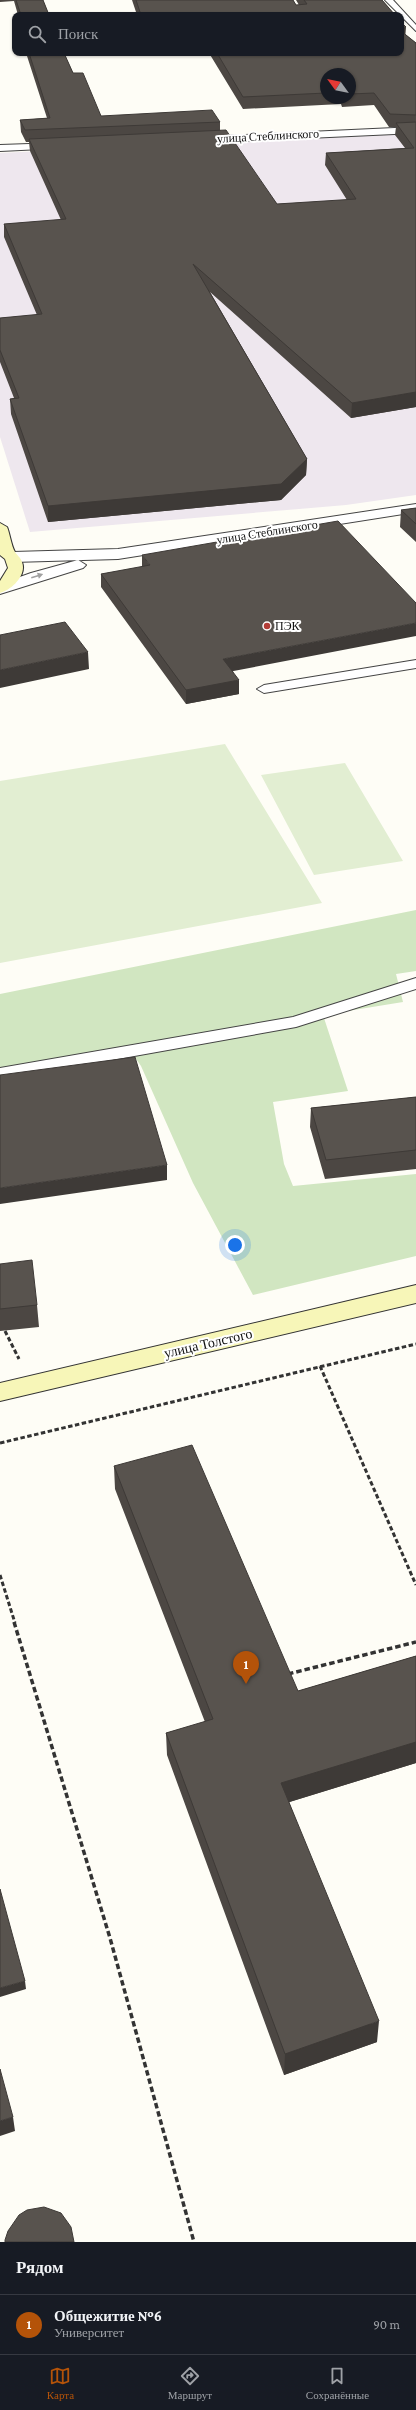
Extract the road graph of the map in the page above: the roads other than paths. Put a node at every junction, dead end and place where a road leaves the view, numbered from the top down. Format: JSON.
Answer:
{"nodes":[{"id":1,"x":389,"y":0,"type":"edge"},
{"id":2,"x":400,"y":12,"type":"edge"},
{"id":3,"x":404,"y":16,"type":"edge"},
{"id":4,"x":407,"y":19,"type":"junction"},
{"id":5,"x":416,"y":19,"type":"edge"},
{"id":6,"x":416,"y":29,"type":"edge"},
{"id":7,"x":407,"y":32,"type":"dead end"},
{"id":8,"x":416,"y":130,"type":"edge"},
{"id":9,"x":193,"y":140,"type":"edge"},
{"id":10,"x":67,"y":145,"type":"edge"},
{"id":11,"x":0,"y":148,"type":"edge"},
{"id":12,"x":416,"y":508,"type":"edge"},
{"id":13,"x":0,"y":527,"type":"edge"},
{"id":14,"x":6,"y":552,"type":"edge"},
{"id":15,"x":118,"y":554,"type":"junction"},
{"id":16,"x":0,"y":589,"type":"edge"},
{"id":17,"x":416,"y":664,"type":"edge"},
{"id":18,"x":264,"y":689,"type":"dead end"},
{"id":19,"x":416,"y":983,"type":"edge"},
{"id":20,"x":0,"y":1074,"type":"edge"},
{"id":21,"x":416,"y":1294,"type":"edge"},
{"id":22,"x":0,"y":1392,"type":"edge"}],
"edges":[{"from":1,"to":2,"type":"lane"},
{"from":3,"to":4,"type":"lane"},
{"from":4,"to":5,"type":"lane"},
{"from":4,"to":6,"type":"lane"},
{"from":6,"to":7,"type":"lane"},
{"from":8,"to":9,"type":"street","name":"улица Стеблинского"},
{"from":10,"to":11,"type":"street"},
{"from":12,"to":15,"type":"street","name":"улица Стеблинского"},
{"from":13,"to":14,"type":"street"},
{"from":14,"to":15,"type":"street"},
{"from":14,"to":16,"type":"street"},
{"from":16,"to":15,"type":"street","one_way":true},
{"from":17,"to":18,"type":"lane"},
{"from":19,"to":20,"type":"lane"},
{"from":21,"to":22,"type":"street","name":"улица Толстого"}]}
